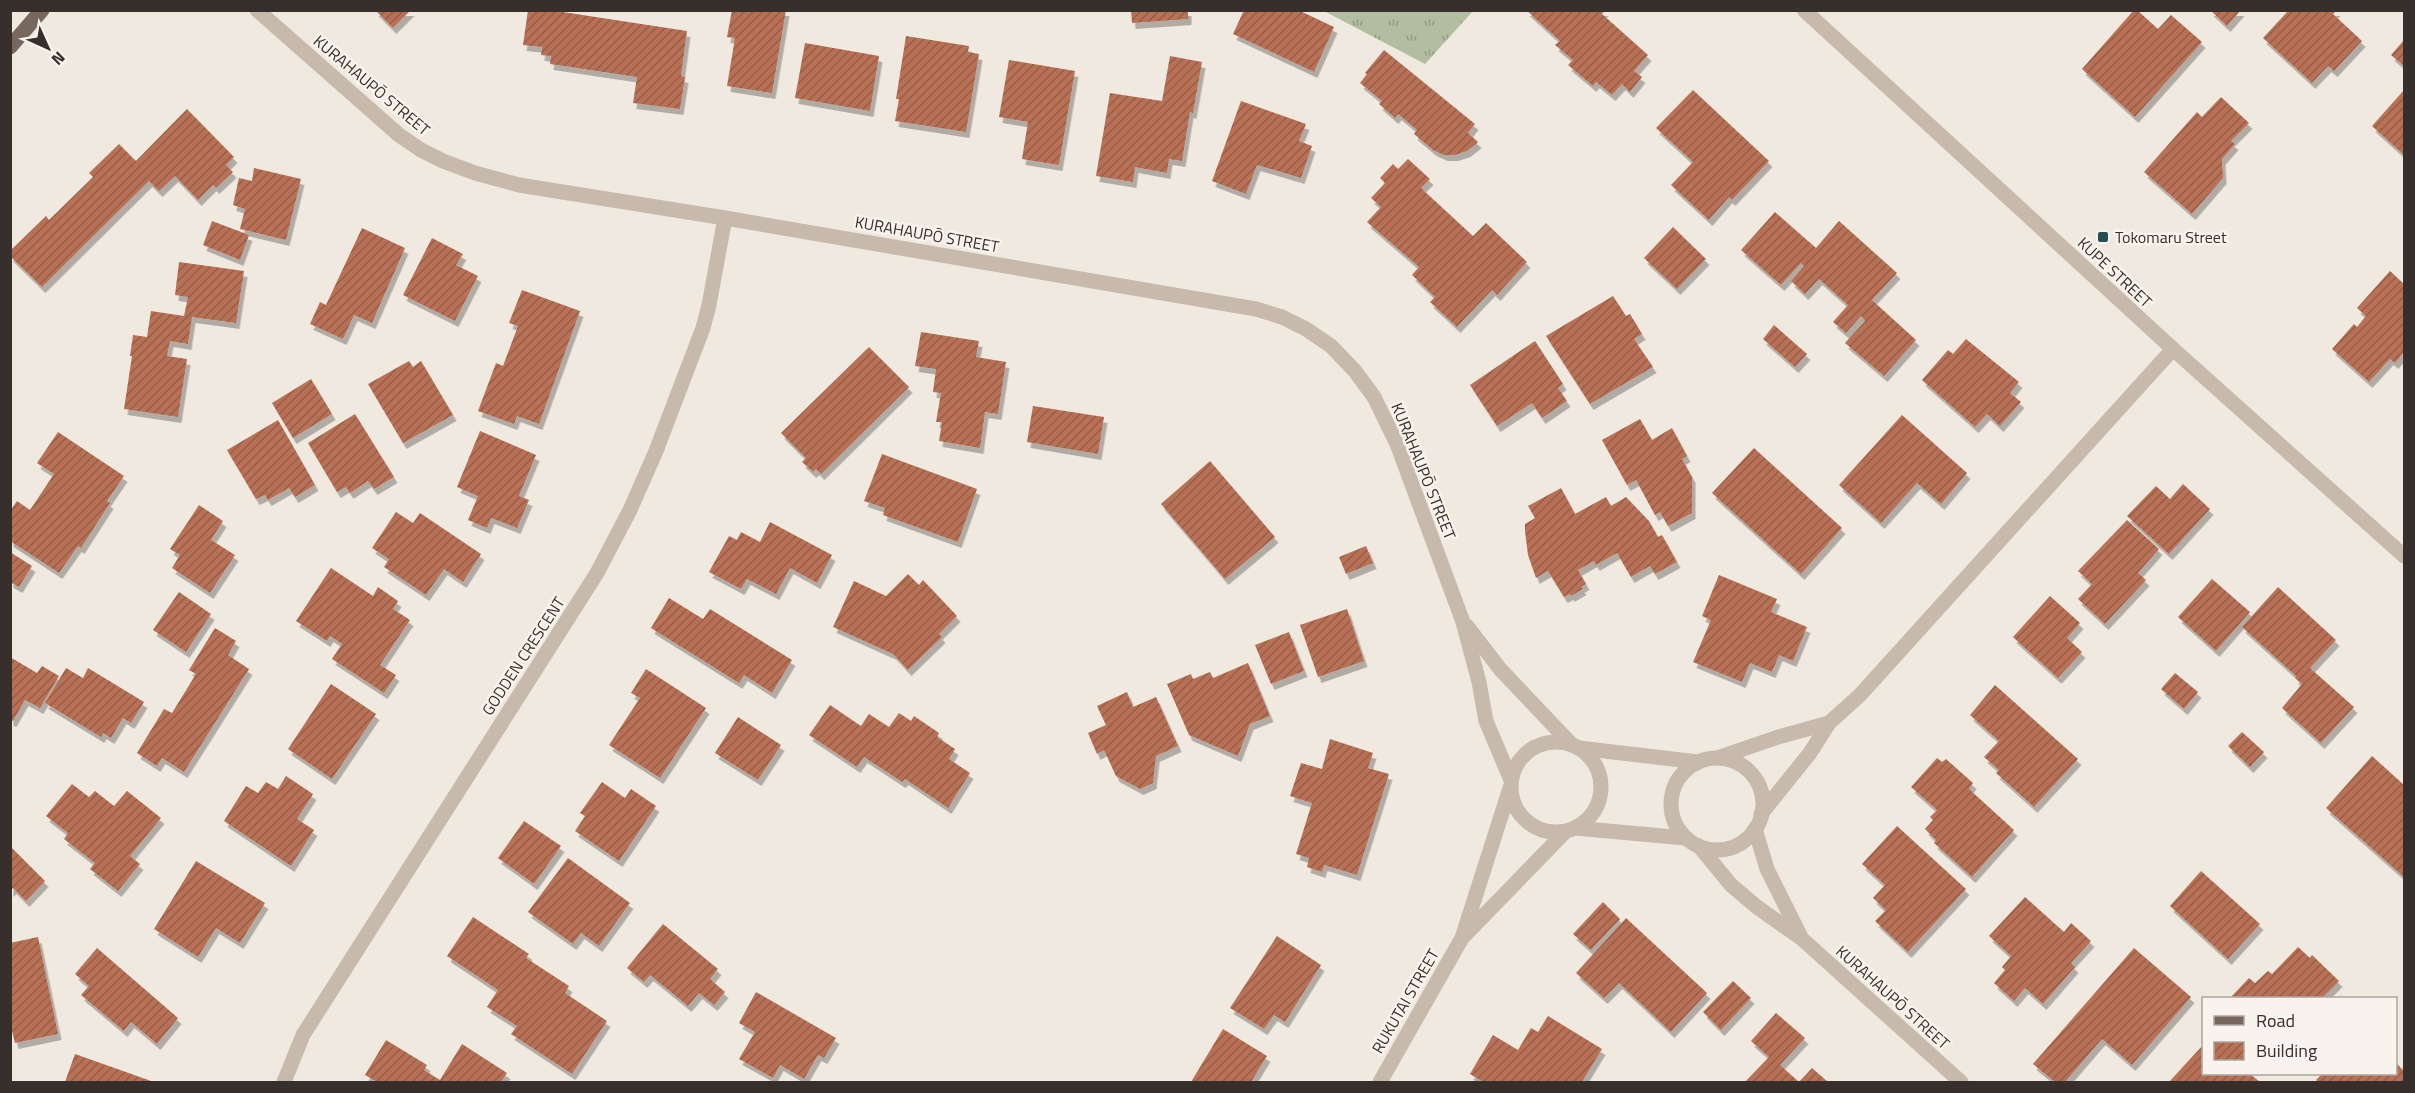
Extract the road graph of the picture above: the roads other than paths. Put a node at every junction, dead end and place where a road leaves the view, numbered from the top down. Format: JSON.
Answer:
{"nodes":[{"id":1,"x":42,"y":10,"type":"edge"},
{"id":2,"x":257,"y":10,"type":"edge"},
{"id":3,"x":1804,"y":10,"type":"edge"},
{"id":4,"x":10,"y":47,"type":"edge"},
{"id":5,"x":725,"y":218,"type":"junction"},
{"id":6,"x":2173,"y":349,"type":"junction"},
{"id":7,"x":2404,"y":556,"type":"edge"},
{"id":8,"x":1463,"y":622,"type":"junction"},
{"id":9,"x":1829,"y":723,"type":"junction"},
{"id":10,"x":1575,"y":746,"type":"junction"},
{"id":11,"x":1715,"y":759,"type":"junction"},
{"id":12,"x":1698,"y":762,"type":"junction"},
{"id":13,"x":1511,"y":784,"type":"junction"},
{"id":14,"x":1761,"y":814,"type":"junction"},
{"id":15,"x":1755,"y":829,"type":"junction"},
{"id":16,"x":1570,"y":830,"type":"junction"},
{"id":17,"x":1692,"y":842,"type":"junction"},
{"id":18,"x":1462,"y":938,"type":"junction"},
{"id":19,"x":1801,"y":938,"type":"junction"},
{"id":20,"x":284,"y":1083,"type":"edge"},
{"id":21,"x":1380,"y":1083,"type":"edge"},
{"id":22,"x":1961,"y":1083,"type":"edge"}],
"edges":[{"from":1,"to":4,"type":"main road"},
{"from":2,"to":5,"type":"street","name":"KURAHAUPŌ STREET"},
{"from":3,"to":6,"type":"street","name":"KUPE STREET"},
{"from":5,"to":8,"type":"street","name":"KURAHAUPŌ STREET"},
{"from":5,"to":20,"type":"street","name":"GODDEN CRESCENT"},
{"from":6,"to":7,"type":"street","name":"KUPE STREET"},
{"from":6,"to":9,"type":"street"},
{"from":8,"to":10,"type":"street","name":"KURAHAUPŌ STREET"},
{"from":8,"to":13,"type":"street","name":"KURAHAUPŌ STREET"},
{"from":9,"to":11,"type":"street"},
{"from":9,"to":14,"type":"street"},
{"from":10,"to":12,"type":"street"},
{"from":10,"to":13,"type":"street"},
{"from":10,"to":16,"type":"street"},
{"from":11,"to":12,"type":"street"},
{"from":11,"to":14,"type":"street"},
{"from":12,"to":17,"type":"street"},
{"from":13,"to":16,"type":"street"},
{"from":13,"to":18,"type":"street","name":"RUKUTAI STREET"},
{"from":14,"to":15,"type":"street"},
{"from":15,"to":17,"type":"street"},
{"from":15,"to":19,"type":"street","name":"KURAHAUPŌ STREET"},
{"from":16,"to":17,"type":"street"},
{"from":16,"to":18,"type":"street","name":"RUKUTAI STREET"},
{"from":17,"to":19,"type":"street","name":"KURAHAUPŌ STREET"},
{"from":18,"to":21,"type":"street","name":"RUKUTAI STREET"},
{"from":19,"to":22,"type":"street","name":"KURAHAUPŌ STREET"}]}
